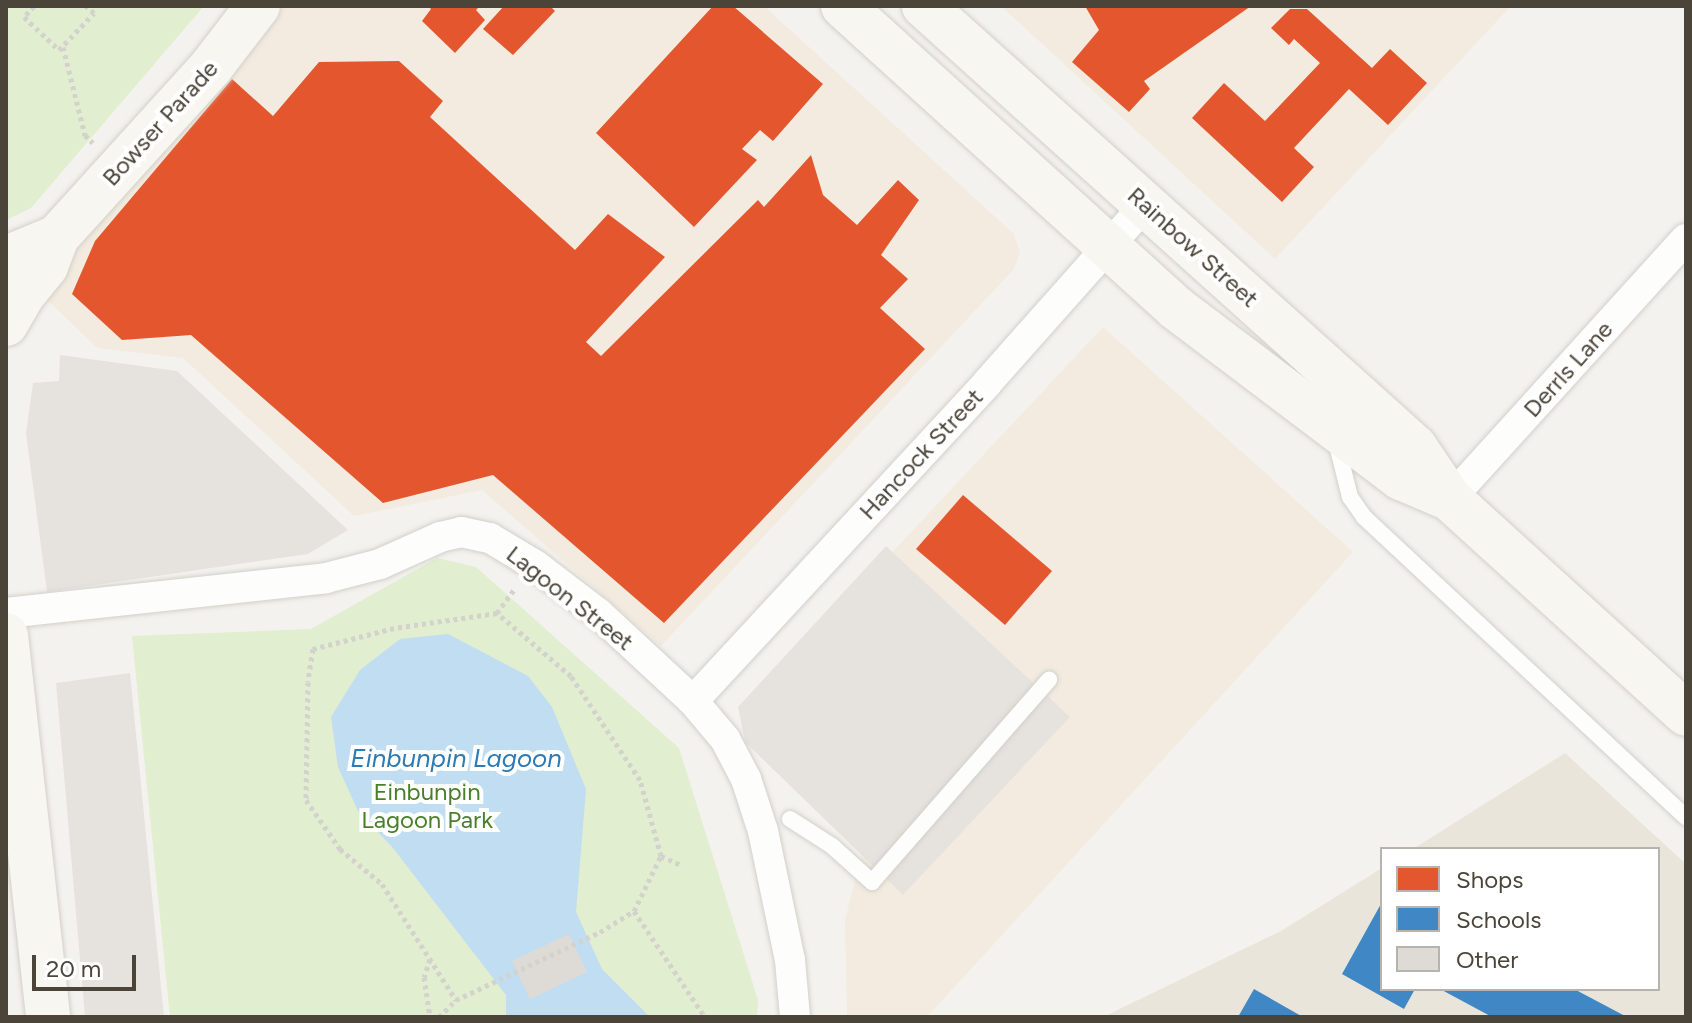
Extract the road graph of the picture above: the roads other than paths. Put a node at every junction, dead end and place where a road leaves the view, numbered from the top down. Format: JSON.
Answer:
{"nodes":[{"id":1,"x":258,"y":6,"type":"edge"},
{"id":2,"x":843,"y":6,"type":"edge"},
{"id":3,"x":924,"y":6,"type":"edge"},
{"id":4,"x":1145,"y":205,"type":"junction"},
{"id":5,"x":57,"y":237,"type":"junction"},
{"id":6,"x":1686,"y":239,"type":"edge"},
{"id":7,"x":1108,"y":249,"type":"junction"},
{"id":8,"x":6,"y":258,"type":"edge"},
{"id":9,"x":6,"y":324,"type":"edge"},
{"id":10,"x":1333,"y":425,"type":"junction"},
{"id":11,"x":1450,"y":499,"type":"junction"},
{"id":12,"x":6,"y":613,"type":"edge"},
{"id":13,"x":6,"y":635,"type":"edge"},
{"id":14,"x":1049,"y":680,"type":"dead end"},
{"id":15,"x":693,"y":701,"type":"junction"},
{"id":16,"x":1686,"y":714,"type":"edge"},
{"id":17,"x":1686,"y":817,"type":"edge"},
{"id":18,"x":790,"y":819,"type":"dead end"},
{"id":19,"x":48,"y":1017,"type":"edge"},
{"id":20,"x":795,"y":1017,"type":"edge"}],
"edges":[{"from":1,"to":5,"type":"main road","name":"Bowser Parade"},
{"from":2,"to":7,"type":"main road","name":"Rainbow Street"},
{"from":3,"to":4,"type":"main road","name":"Rainbow Street"},
{"from":4,"to":7,"type":"street","name":"Hancock Street"},
{"from":4,"to":11,"type":"main road","name":"Rainbow Street"},
{"from":5,"to":8,"type":"main road"},
{"from":5,"to":9,"type":"main road"},
{"from":6,"to":11,"type":"street","name":"Derrls Lane"},
{"from":7,"to":10,"type":"main road","name":"Rainbow Street"},
{"from":7,"to":15,"type":"street","name":"Hancock Street"},
{"from":10,"to":11,"type":"main road","name":"Rainbow Street"},
{"from":10,"to":17,"type":"lane"},
{"from":11,"to":16,"type":"main road","name":"Rainbow Street"},
{"from":12,"to":15,"type":"street","name":"Lagoon Street"},
{"from":13,"to":19,"type":"main road"},
{"from":14,"to":18,"type":"lane"},
{"from":15,"to":20,"type":"street","name":"Lagoon Street"}]}
